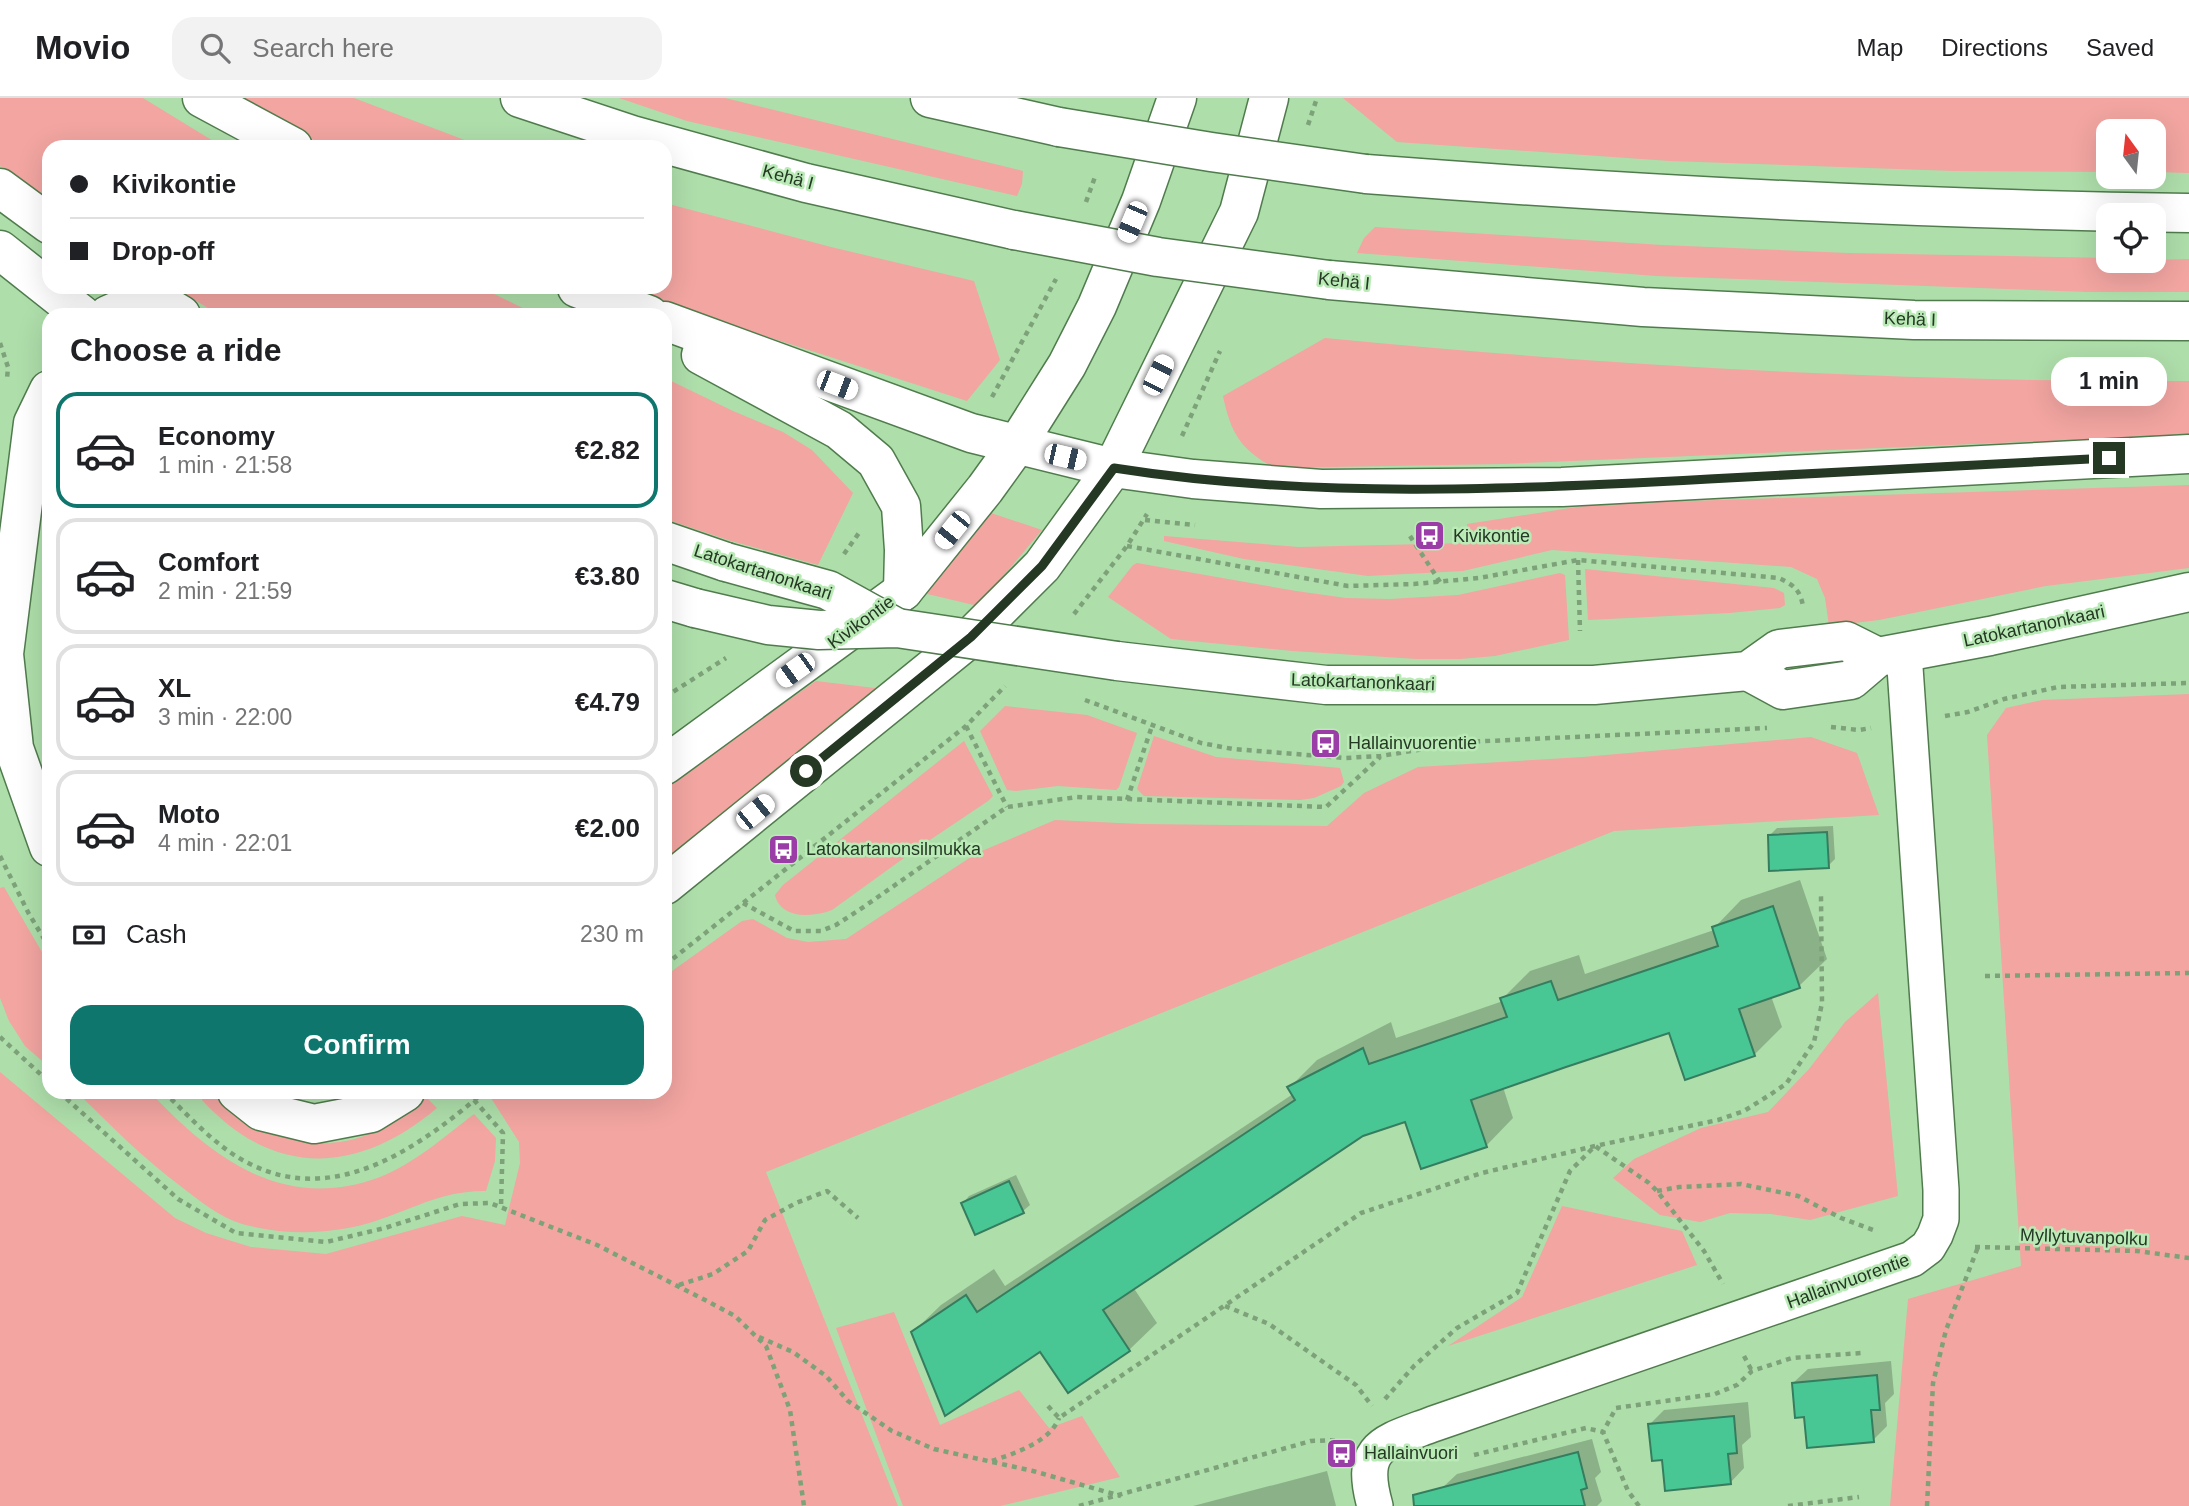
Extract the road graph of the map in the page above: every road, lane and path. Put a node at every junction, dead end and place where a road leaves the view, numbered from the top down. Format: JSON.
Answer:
{"nodes":[{"id":1,"x":202,"y":98,"type":"edge"},
{"id":2,"x":520,"y":98,"type":"edge"},
{"id":3,"x":930,"y":98,"type":"edge"},
{"id":4,"x":1177,"y":98,"type":"edge"},
{"id":5,"x":1269,"y":98,"type":"edge"},
{"id":6,"x":280,"y":140,"type":"edge"},
{"id":7,"x":650,"y":140,"type":"edge"},
{"id":8,"x":672,"y":146,"type":"edge"},
{"id":9,"x":0,"y":188,"type":"edge"},
{"id":10,"x":2189,"y":213,"type":"edge"},
{"id":11,"x":42,"y":219,"type":"edge"},
{"id":12,"x":0,"y":250,"type":"edge"},
{"id":13,"x":42,"y":283,"type":"edge"},
{"id":14,"x":56,"y":294,"type":"edge"},
{"id":15,"x":587,"y":294,"type":"edge"},
{"id":16,"x":592,"y":294,"type":"edge"},
{"id":17,"x":154,"y":303,"type":"edge"},
{"id":18,"x":73,"y":308,"type":"edge"},
{"id":19,"x":135,"y":308,"type":"edge"},
{"id":20,"x":614,"y":308,"type":"edge"},
{"id":21,"x":630,"y":308,"type":"edge"},
{"id":22,"x":2189,"y":321,"type":"edge"},
{"id":23,"x":672,"y":324,"type":"edge"},
{"id":24,"x":672,"y":340,"type":"edge"},
{"id":25,"x":0,"y":342,"type":"edge"},
{"id":26,"x":8,"y":367,"type":"dead end"},
{"id":27,"x":42,"y":404,"type":"edge"},
{"id":28,"x":1016,"y":446,"type":"junction"},
{"id":29,"x":2189,"y":454,"type":"edge"},
{"id":30,"x":1114,"y":468,"type":"junction"},
{"id":31,"x":42,"y":519,"type":"edge"},
{"id":32,"x":1195,"y":525,"type":"dead end"},
{"id":33,"x":1410,"y":536,"type":"dead end"},
{"id":34,"x":672,"y":543,"type":"edge"},
{"id":35,"x":1127,"y":545,"type":"junction"},
{"id":36,"x":18,"y":557,"type":"junction"},
{"id":37,"x":1578,"y":560,"type":"junction"},
{"id":38,"x":1440,"y":582,"type":"junction"},
{"id":39,"x":903,"y":591,"type":"junction"},
{"id":40,"x":2189,"y":592,"type":"edge"},
{"id":41,"x":680,"y":603,"type":"edge"},
{"id":42,"x":1803,"y":608,"type":"dead end"},
{"id":43,"x":1071,"y":618,"type":"dead end"},
{"id":44,"x":897,"y":628,"type":"junction"},
{"id":45,"x":1580,"y":631,"type":"dead end"},
{"id":46,"x":1891,"y":655,"type":"junction"},
{"id":47,"x":1014,"y":677,"type":"dead end"},
{"id":48,"x":2189,"y":683,"type":"edge"},
{"id":49,"x":1080,"y":698,"type":"dead end"},
{"id":50,"x":1968,"y":712,"type":"dead end"},
{"id":51,"x":966,"y":726,"type":"junction"},
{"id":52,"x":1153,"y":726,"type":"junction"},
{"id":53,"x":1826,"y":726,"type":"dead end"},
{"id":54,"x":1770,"y":728,"type":"dead end"},
{"id":55,"x":1859,"y":730,"type":"dead end"},
{"id":56,"x":1381,"y":756,"type":"junction"},
{"id":57,"x":672,"y":760,"type":"edge"},
{"id":58,"x":1127,"y":800,"type":"junction"},
{"id":59,"x":1007,"y":807,"type":"junction"},
{"id":60,"x":42,"y":827,"type":"edge"},
{"id":61,"x":0,"y":856,"type":"edge"},
{"id":62,"x":1,"y":864,"type":"edge"},
{"id":63,"x":672,"y":879,"type":"edge"},
{"id":64,"x":1821,"y":896,"type":"dead end"},
{"id":65,"x":743,"y":903,"type":"junction"},
{"id":66,"x":42,"y":935,"type":"edge"},
{"id":67,"x":672,"y":959,"type":"edge"},
{"id":68,"x":2189,"y":974,"type":"edge"},
{"id":69,"x":1985,"y":976,"type":"dead end"},
{"id":70,"x":0,"y":1037,"type":"edge"},
{"id":71,"x":42,"y":1076,"type":"edge"},
{"id":72,"x":68,"y":1099,"type":"edge"},
{"id":73,"x":246,"y":1099,"type":"edge"},
{"id":74,"x":394,"y":1099,"type":"edge"},
{"id":75,"x":474,"y":1100,"type":"dead end"},
{"id":76,"x":1595,"y":1146,"type":"junction"},
{"id":77,"x":1657,"y":1191,"type":"junction"},
{"id":78,"x":500,"y":1206,"type":"junction"},
{"id":79,"x":858,"y":1219,"type":"dead end"},
{"id":80,"x":1882,"y":1234,"type":"dead end"},
{"id":81,"x":2189,"y":1258,"type":"edge"},
{"id":82,"x":679,"y":1286,"type":"junction"},
{"id":83,"x":1224,"y":1306,"type":"junction"},
{"id":84,"x":1743,"y":1318,"type":"junction"},
{"id":85,"x":755,"y":1335,"type":"junction"},
{"id":86,"x":1861,"y":1353,"type":"dead end"},
{"id":87,"x":1745,"y":1359,"type":"dead end"},
{"id":88,"x":1752,"y":1371,"type":"junction"},
{"id":89,"x":1048,"y":1406,"type":"dead end"},
{"id":90,"x":1059,"y":1418,"type":"junction"},
{"id":91,"x":1603,"y":1432,"type":"junction"},
{"id":92,"x":1346,"y":1442,"type":"dead end"},
{"id":93,"x":1468,"y":1456,"type":"dead end"},
{"id":94,"x":992,"y":1461,"type":"junction"},
{"id":95,"x":1121,"y":1496,"type":"junction"},
{"id":96,"x":1859,"y":1497,"type":"dead end"},
{"id":97,"x":804,"y":1506,"type":"edge"},
{"id":98,"x":1079,"y":1506,"type":"edge"},
{"id":99,"x":1375,"y":1506,"type":"edge"},
{"id":100,"x":1639,"y":1506,"type":"edge"},
{"id":101,"x":1788,"y":1506,"type":"edge"},
{"id":102,"x":1927,"y":1506,"type":"edge"}],
"edges":[{"from":1,"to":6,"type":"main road"},
{"from":2,"to":7,"type":"main road","name":"Kehä I","bridge":true},
{"from":3,"to":10,"type":"main road","bridge":true},
{"from":4,"to":28,"type":"main road","name":"Kivikontie"},
{"from":5,"to":30,"type":"main road"},
{"from":8,"to":22,"type":"main road","name":"Kehä I","bridge":true},
{"from":9,"to":11,"type":"main road"},
{"from":12,"to":13,"type":"main road"},
{"from":14,"to":18,"type":"main road"},
{"from":15,"to":20,"type":"main road"},
{"from":16,"to":21,"type":"main road"},
{"from":17,"to":19,"type":"main road"},
{"from":23,"to":28,"type":"main road"},
{"from":24,"to":39,"type":"main road"},
{"from":25,"to":26,"type":"path"},
{"from":27,"to":36,"type":"main road"},
{"from":28,"to":30,"type":"main road"},
{"from":28,"to":39,"type":"main road","name":"Kivikontie"},
{"from":29,"to":30,"type":"main road"},
{"from":30,"to":63,"type":"main road"},
{"from":31,"to":36,"type":"main road"},
{"from":32,"to":35,"type":"path"},
{"from":33,"to":38,"type":"path"},
{"from":34,"to":44,"type":"main road","name":"Latokartanonkaari","bridge":true},
{"from":35,"to":38,"type":"path"},
{"from":35,"to":43,"type":"path"},
{"from":36,"to":60,"type":"main road"},
{"from":37,"to":38,"type":"path"},
{"from":37,"to":42,"type":"path"},
{"from":37,"to":45,"type":"path"},
{"from":39,"to":57,"type":"main road","name":"Kivikontie"},
{"from":40,"to":46,"type":"main road","name":"Latokartanonkaari"},
{"from":41,"to":44,"type":"main road","name":"Latokartanonkaari","bridge":true},
{"from":44,"to":46,"type":"main road","name":"Latokartanonkaari","bridge":true},
{"from":46,"to":84,"type":"street","name":"Hallainvuorentie"},
{"from":47,"to":51,"type":"path"},
{"from":48,"to":50,"type":"path"},
{"from":49,"to":52,"type":"path"},
{"from":51,"to":59,"type":"path"},
{"from":51,"to":65,"type":"path"},
{"from":52,"to":56,"type":"path"},
{"from":52,"to":58,"type":"path"},
{"from":53,"to":55,"type":"path"},
{"from":54,"to":56,"type":"path"},
{"from":56,"to":58,"type":"path"},
{"from":58,"to":59,"type":"path"},
{"from":59,"to":65,"type":"path"},
{"from":61,"to":62,"type":"path"},
{"from":62,"to":66,"type":"path"},
{"from":64,"to":76,"type":"path"},
{"from":65,"to":67,"type":"path"},
{"from":68,"to":69,"type":"path"},
{"from":70,"to":71,"type":"path"},
{"from":72,"to":78,"type":"path"},
{"from":73,"to":74,"type":"main road"},
{"from":75,"to":78,"type":"path"},
{"from":76,"to":77,"type":"path"},
{"from":76,"to":83,"type":"path"},
{"from":76,"to":83,"type":"path"},
{"from":77,"to":80,"type":"path"},
{"from":77,"to":84,"type":"path"},
{"from":78,"to":82,"type":"path"},
{"from":79,"to":82,"type":"path"},
{"from":81,"to":102,"type":"path","name":"Myllytuvanpolku"},
{"from":82,"to":85,"type":"path"},
{"from":83,"to":90,"type":"path"},
{"from":84,"to":99,"type":"street","name":"Hallainvuorentie"},
{"from":85,"to":94,"type":"path"},
{"from":85,"to":97,"type":"path"},
{"from":86,"to":88,"type":"path"},
{"from":87,"to":88,"type":"path"},
{"from":88,"to":91,"type":"path"},
{"from":89,"to":90,"type":"path"},
{"from":90,"to":94,"type":"path"},
{"from":91,"to":93,"type":"path"},
{"from":91,"to":100,"type":"path"},
{"from":92,"to":95,"type":"path"},
{"from":94,"to":95,"type":"path"},
{"from":95,"to":98,"type":"path"},
{"from":96,"to":101,"type":"path"}]}
